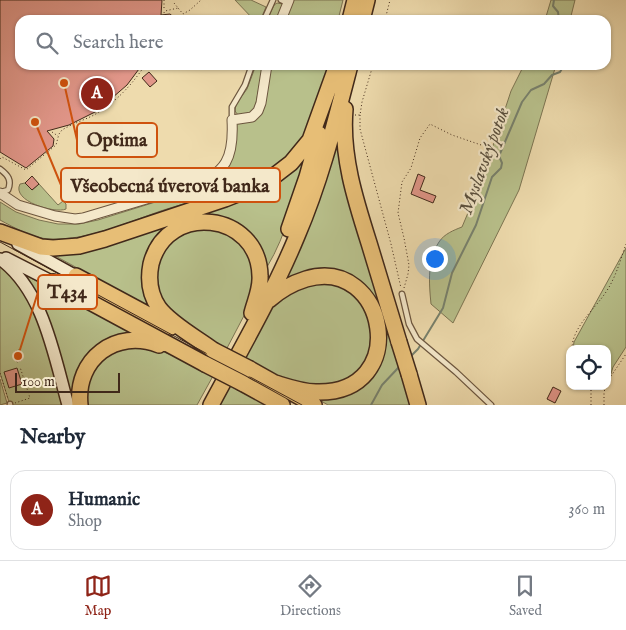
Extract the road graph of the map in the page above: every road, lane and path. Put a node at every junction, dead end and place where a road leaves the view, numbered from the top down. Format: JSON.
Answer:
{"nodes":[{"id":1,"x":164,"y":0,"type":"edge"},
{"id":2,"x":201,"y":0,"type":"edge"},
{"id":3,"x":273,"y":0,"type":"edge"},
{"id":4,"x":355,"y":0,"type":"edge"},
{"id":5,"x":367,"y":0,"type":"edge"},
{"id":6,"x":390,"y":0,"type":"edge"},
{"id":7,"x":286,"y":1,"type":"edge"},
{"id":8,"x":174,"y":3,"type":"dead end"},
{"id":9,"x":178,"y":8,"type":"junction"},
{"id":10,"x":164,"y":11,"type":"junction"},
{"id":11,"x":183,"y":14,"type":"joint"},
{"id":12,"x":162,"y":15,"type":"edge"},
{"id":13,"x":266,"y":15,"type":"edge"},
{"id":14,"x":282,"y":15,"type":"edge"},
{"id":15,"x":351,"y":15,"type":"edge"},
{"id":16,"x":363,"y":15,"type":"edge"},
{"id":17,"x":386,"y":15,"type":"edge"},
{"id":18,"x":141,"y":70,"type":"edge"},
{"id":19,"x":250,"y":70,"type":"edge"},
{"id":20,"x":266,"y":70,"type":"edge"},
{"id":21,"x":336,"y":70,"type":"edge"},
{"id":22,"x":337,"y":70,"type":"edge"},
{"id":23,"x":350,"y":70,"type":"edge"},
{"id":24,"x":350,"y":70,"type":"edge"},
{"id":25,"x":372,"y":70,"type":"edge"},
{"id":26,"x":360,"y":115,"type":"junction"},
{"id":27,"x":344,"y":116,"type":"junction"},
{"id":28,"x":232,"y":120,"type":"junction"},
{"id":29,"x":52,"y":132,"type":"dead end"},
{"id":30,"x":59,"y":136,"type":"junction"},
{"id":31,"x":484,"y":146,"type":"dead end"},
{"id":32,"x":2,"y":155,"type":"edge"},
{"id":33,"x":0,"y":159,"type":"edge"},
{"id":34,"x":0,"y":169,"type":"edge"},
{"id":35,"x":0,"y":192,"type":"edge"},
{"id":36,"x":0,"y":233,"type":"edge"},
{"id":37,"x":626,"y":244,"type":"edge"},
{"id":38,"x":0,"y":255,"type":"edge"},
{"id":39,"x":0,"y":259,"type":"edge"},
{"id":40,"x":76,"y":276,"type":"joint"},
{"id":41,"x":53,"y":282,"type":"joint"},
{"id":42,"x":402,"y":294,"type":"junction"},
{"id":43,"x":255,"y":314,"type":"junction"},
{"id":44,"x":573,"y":345,"type":"edge"},
{"id":45,"x":213,"y":350,"type":"junction"},
{"id":46,"x":626,"y":354,"type":"edge"},
{"id":47,"x":205,"y":364,"type":"junction"},
{"id":48,"x":20,"y":367,"type":"dead end"},
{"id":49,"x":0,"y":373,"type":"edge"},
{"id":50,"x":611,"y":376,"type":"edge"},
{"id":51,"x":275,"y":383,"type":"junction"},
{"id":52,"x":591,"y":390,"type":"edge"},
{"id":53,"x":605,"y":390,"type":"edge"},
{"id":54,"x":272,"y":401,"type":"edge"},
{"id":55,"x":10,"y":405,"type":"edge"},
{"id":56,"x":68,"y":405,"type":"edge"},
{"id":57,"x":80,"y":405,"type":"edge"},
{"id":58,"x":203,"y":405,"type":"edge"},
{"id":59,"x":211,"y":405,"type":"edge"},
{"id":60,"x":282,"y":405,"type":"edge"},
{"id":61,"x":314,"y":405,"type":"edge"},
{"id":62,"x":418,"y":405,"type":"edge"},
{"id":63,"x":491,"y":405,"type":"edge"},
{"id":64,"x":591,"y":405,"type":"edge"},
{"id":65,"x":604,"y":405,"type":"edge"}],
"edges":[{"from":1,"to":10,"type":"path"},
{"from":2,"to":11,"type":"path"},
{"from":3,"to":13,"type":"lane"},
{"from":4,"to":15,"type":"highway"},
{"from":5,"to":16,"type":"highway"},
{"from":6,"to":17,"type":"path"},
{"from":7,"to":14,"type":"street"},
{"from":8,"to":9,"type":"path"},
{"from":9,"to":10,"type":"path"},
{"from":9,"to":11,"type":"path"},
{"from":10,"to":12,"type":"path"},
{"from":18,"to":30,"type":"path"},
{"from":19,"to":28,"type":"lane"},
{"from":20,"to":28,"type":"street"},
{"from":21,"to":36,"type":"highway"},
{"from":22,"to":43,"type":"highway"},
{"from":23,"to":43,"type":"highway"},
{"from":24,"to":27,"type":"highway"},
{"from":25,"to":26,"type":"path"},
{"from":26,"to":27,"type":"path"},
{"from":26,"to":42,"type":"path"},
{"from":27,"to":62,"type":"highway","bridge":true},
{"from":28,"to":35,"type":"street"},
{"from":29,"to":30,"type":"path"},
{"from":30,"to":32,"type":"path"},
{"from":31,"to":42,"type":"path"},
{"from":32,"to":33,"type":"path"},
{"from":34,"to":35,"type":"lane"},
{"from":36,"to":40,"type":"street"},
{"from":37,"to":44,"type":"path"},
{"from":38,"to":41,"type":"street"},
{"from":39,"to":56,"type":"street"},
{"from":40,"to":45,"type":"highway"},
{"from":41,"to":47,"type":"highway"},
{"from":42,"to":63,"type":"lane"},
{"from":43,"to":45,"type":"highway"},
{"from":43,"to":51,"type":"highway"},
{"from":43,"to":58,"type":"highway"},
{"from":43,"to":59,"type":"highway"},
{"from":45,"to":51,"type":"highway","bridge":true},
{"from":46,"to":50,"type":"path"},
{"from":47,"to":54,"type":"highway","bridge":true},
{"from":47,"to":57,"type":"highway"},
{"from":48,"to":55,"type":"path"},
{"from":49,"to":55,"type":"path"},
{"from":51,"to":61,"type":"highway"},
{"from":52,"to":64,"type":"path"},
{"from":53,"to":65,"type":"path"},
{"from":54,"to":60,"type":"highway"}]}
